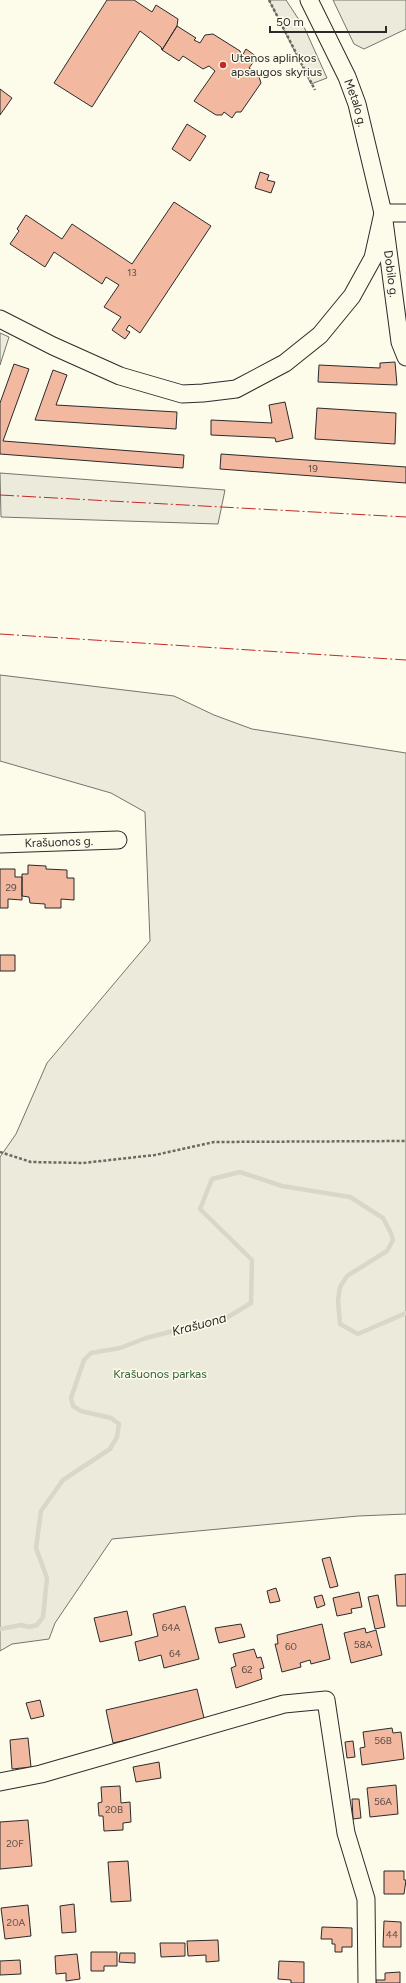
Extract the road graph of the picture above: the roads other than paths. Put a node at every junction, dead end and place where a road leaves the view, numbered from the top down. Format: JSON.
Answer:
{"nodes":[{"id":1,"x":309,"y":0,"type":"edge"},
{"id":2,"x":406,"y":212,"type":"edge"},
{"id":3,"x":383,"y":213,"type":"junction"},
{"id":4,"x":0,"y":319,"type":"edge"},
{"id":5,"x":406,"y":357,"type":"edge"},
{"id":6,"x":118,"y":840,"type":"dead end"},
{"id":7,"x":0,"y":844,"type":"edge"},
{"id":8,"x":0,"y":1782,"type":"edge"},
{"id":9,"x":366,"y":1983,"type":"edge"}],
"edges":[{"from":1,"to":3,"type":"street","name":"Metalo g."},
{"from":2,"to":3,"type":"street"},
{"from":3,"to":4,"type":"street"},
{"from":3,"to":5,"type":"street","name":"Dobilo g."},
{"from":6,"to":7,"type":"street","name":"Krašuonos g."},
{"from":8,"to":9,"type":"street"}]}
